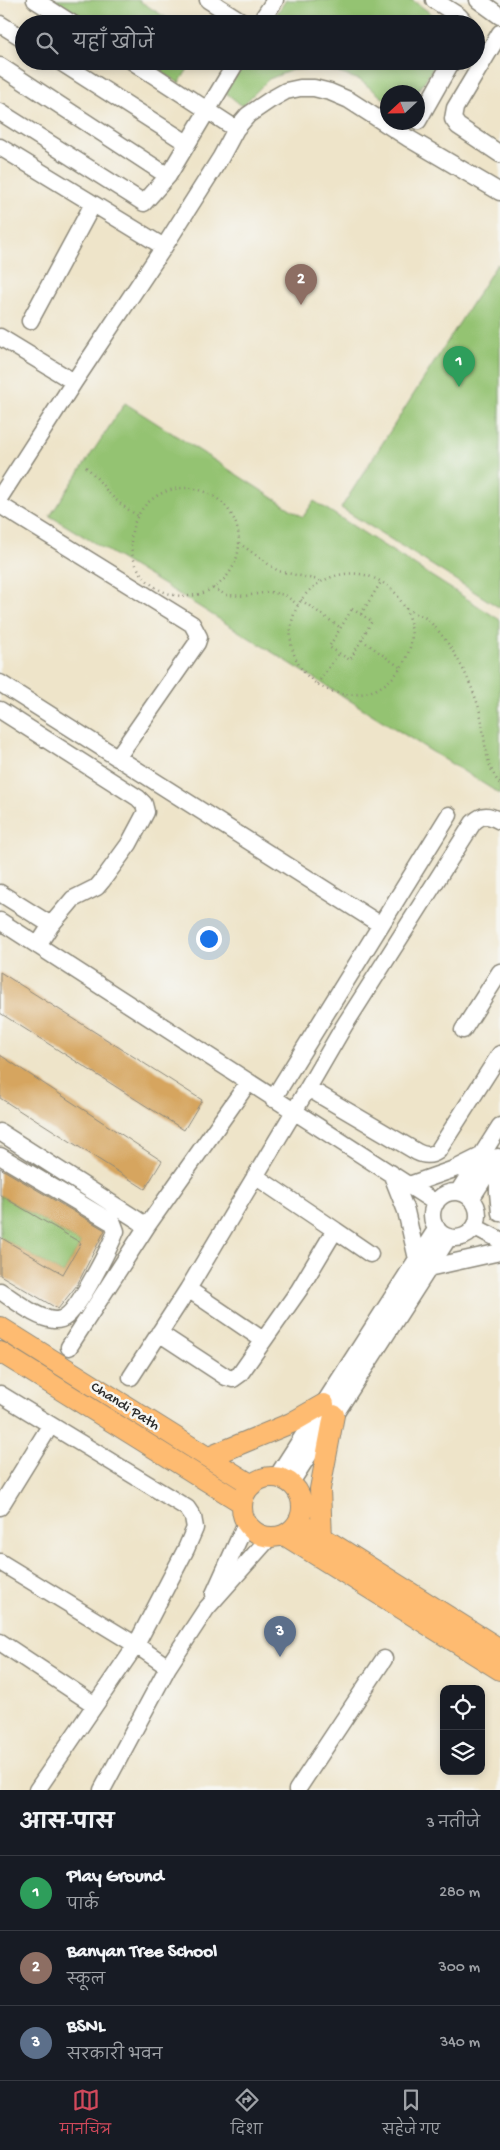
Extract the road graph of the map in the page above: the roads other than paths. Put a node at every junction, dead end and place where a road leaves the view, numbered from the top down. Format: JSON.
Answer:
{"nodes":[{"id":1,"x":36,"y":0,"type":"edge"},
{"id":2,"x":208,"y":0,"type":"edge"},
{"id":3,"x":275,"y":0,"type":"edge"},
{"id":4,"x":434,"y":0,"type":"edge"},
{"id":5,"x":478,"y":0,"type":"edge"},
{"id":6,"x":59,"y":15,"type":"edge"},
{"id":7,"x":232,"y":15,"type":"edge"},
{"id":8,"x":265,"y":15,"type":"edge"},
{"id":9,"x":457,"y":15,"type":"edge"},
{"id":10,"x":500,"y":16,"type":"edge"},
{"id":11,"x":0,"y":24,"type":"edge"},
{"id":12,"x":15,"y":33,"type":"edge"},
{"id":13,"x":500,"y":33,"type":"edge"},
{"id":14,"x":485,"y":59,"type":"edge"},
{"id":15,"x":0,"y":66,"type":"edge"},
{"id":16,"x":73,"y":70,"type":"edge"},
{"id":17,"x":146,"y":70,"type":"edge"},
{"id":18,"x":232,"y":70,"type":"edge"},
{"id":19,"x":447,"y":70,"type":"edge"},
{"id":20,"x":478,"y":70,"type":"edge"},
{"id":21,"x":425,"y":108,"type":"edge"},
{"id":22,"x":209,"y":110,"type":"junction"},
{"id":23,"x":0,"y":112,"type":"edge"},
{"id":24,"x":236,"y":129,"type":"junction"},
{"id":25,"x":412,"y":130,"type":"edge"},
{"id":26,"x":408,"y":138,"type":"junction"},
{"id":27,"x":188,"y":143,"type":"junction"},
{"id":28,"x":0,"y":147,"type":"edge"},
{"id":29,"x":500,"y":154,"type":"edge"},
{"id":30,"x":168,"y":176,"type":"junction"},
{"id":31,"x":500,"y":192,"type":"edge"},
{"id":32,"x":93,"y":204,"type":"junction"},
{"id":33,"x":164,"y":247,"type":"junction"},
{"id":34,"x":30,"y":321,"type":"dead end"},
{"id":35,"x":0,"y":337,"type":"edge"},
{"id":36,"x":74,"y":382,"type":"junction"},
{"id":37,"x":0,"y":497,"type":"edge"},
{"id":38,"x":0,"y":505,"type":"edge"},
{"id":39,"x":0,"y":683,"type":"edge"},
{"id":40,"x":0,"y":710,"type":"edge"},
{"id":41,"x":117,"y":758,"type":"junction"},
{"id":42,"x":449,"y":815,"type":"dead end"},
{"id":43,"x":500,"y":821,"type":"edge"},
{"id":44,"x":0,"y":893,"type":"edge"},
{"id":45,"x":1,"y":924,"type":"edge"},
{"id":46,"x":51,"y":925,"type":"junction"},
{"id":47,"x":381,"y":925,"type":"junction"},
{"id":48,"x":38,"y":945,"type":"junction"},
{"id":49,"x":500,"y":972,"type":"edge"},
{"id":50,"x":493,"y":998,"type":"edge"},
{"id":51,"x":463,"y":1030,"type":"dead end"},
{"id":52,"x":500,"y":1054,"type":"edge"},
{"id":53,"x":248,"y":1082,"type":"junction"},
{"id":54,"x":308,"y":1088,"type":"junction"},
{"id":55,"x":274,"y":1099,"type":"junction"},
{"id":56,"x":295,"y":1111,"type":"junction"},
{"id":57,"x":500,"y":1126,"type":"edge"},
{"id":58,"x":0,"y":1132,"type":"edge"},
{"id":59,"x":499,"y":1155,"type":"edge"},
{"id":60,"x":0,"y":1156,"type":"edge"},
{"id":61,"x":481,"y":1156,"type":"junction"},
{"id":62,"x":391,"y":1173,"type":"junction"},
{"id":63,"x":255,"y":1176,"type":"junction"},
{"id":64,"x":409,"y":1185,"type":"junction"},
{"id":65,"x":465,"y":1196,"type":"junction"},
{"id":66,"x":436,"y":1203,"type":"junction"},
{"id":67,"x":500,"y":1213,"type":"edge"},
{"id":68,"x":147,"y":1226,"type":"junction"},
{"id":69,"x":475,"y":1227,"type":"junction"},
{"id":70,"x":335,"y":1230,"type":"junction"},
{"id":71,"x":443,"y":1232,"type":"junction"},
{"id":72,"x":500,"y":1240,"type":"edge"},
{"id":73,"x":500,"y":1252,"type":"edge"},
{"id":74,"x":370,"y":1254,"type":"dead end"},
{"id":75,"x":423,"y":1263,"type":"junction"},
{"id":76,"x":188,"y":1289,"type":"junction"},
{"id":77,"x":0,"y":1291,"type":"edge"},
{"id":78,"x":0,"y":1327,"type":"edge"},
{"id":79,"x":160,"y":1333,"type":"junction"},
{"id":80,"x":263,"y":1340,"type":"junction"},
{"id":81,"x":69,"y":1348,"type":"dead end"},
{"id":82,"x":0,"y":1352,"type":"edge"},
{"id":83,"x":131,"y":1377,"type":"dead end"},
{"id":84,"x":0,"y":1394,"type":"edge"},
{"id":85,"x":334,"y":1402,"type":"junction"},
{"id":86,"x":50,"y":1426,"type":"junction"},
{"id":87,"x":209,"y":1457,"type":"junction"},
{"id":88,"x":283,"y":1481,"type":"junction"},
{"id":89,"x":252,"y":1484,"type":"junction"},
{"id":90,"x":242,"y":1503,"type":"junction"},
{"id":91,"x":0,"y":1507,"type":"edge"},
{"id":92,"x":246,"y":1523,"type":"junction"},
{"id":93,"x":284,"y":1531,"type":"junction"},
{"id":94,"x":322,"y":1538,"type":"junction"},
{"id":95,"x":0,"y":1562,"type":"edge"},
{"id":96,"x":206,"y":1609,"type":"junction"},
{"id":97,"x":0,"y":1642,"type":"edge"},
{"id":98,"x":136,"y":1645,"type":"junction"},
{"id":99,"x":500,"y":1649,"type":"edge"},
{"id":100,"x":384,"y":1660,"type":"dead end"},
{"id":101,"x":168,"y":1667,"type":"junction"},
{"id":102,"x":500,"y":1670,"type":"edge"},
{"id":103,"x":95,"y":1705,"type":"junction"},
{"id":104,"x":37,"y":1790,"type":"edge"},
{"id":105,"x":102,"y":1790,"type":"edge"},
{"id":106,"x":297,"y":1790,"type":"edge"}],
"edges":[{"from":1,"to":6,"type":"street"},
{"from":2,"to":7,"type":"street"},
{"from":3,"to":8,"type":"street"},
{"from":4,"to":9,"type":"street"},
{"from":5,"to":10,"type":"street"},
{"from":11,"to":12,"type":"street"},
{"from":13,"to":14,"type":"street"},
{"from":15,"to":30,"type":"street"},
{"from":16,"to":27,"type":"street"},
{"from":17,"to":22,"type":"street"},
{"from":18,"to":22,"type":"street"},
{"from":19,"to":21,"type":"street"},
{"from":20,"to":29,"type":"street"},
{"from":22,"to":24,"type":"street"},
{"from":22,"to":27,"type":"street"},
{"from":23,"to":30,"type":"street"},
{"from":24,"to":26,"type":"street"},
{"from":24,"to":33,"type":"street"},
{"from":25,"to":26,"type":"street"},
{"from":26,"to":31,"type":"street"},
{"from":27,"to":30,"type":"street"},
{"from":28,"to":32,"type":"street"},
{"from":32,"to":33,"type":"street"},
{"from":32,"to":34,"type":"street"},
{"from":33,"to":36,"type":"street"},
{"from":35,"to":36,"type":"street"},
{"from":36,"to":37,"type":"street"},
{"from":38,"to":41,"type":"street"},
{"from":39,"to":41,"type":"street"},
{"from":40,"to":46,"type":"street"},
{"from":41,"to":47,"type":"street"},
{"from":42,"to":47,"type":"street"},
{"from":43,"to":54,"type":"street"},
{"from":44,"to":46,"type":"street"},
{"from":45,"to":48,"type":"street"},
{"from":46,"to":48,"type":"street"},
{"from":47,"to":55,"type":"street"},
{"from":48,"to":53,"type":"street"},
{"from":49,"to":50,"type":"street"},
{"from":50,"to":51,"type":"street"},
{"from":52,"to":54,"type":"street"},
{"from":53,"to":55,"type":"street"},
{"from":53,"to":68,"type":"street"},
{"from":54,"to":56,"type":"street"},
{"from":55,"to":56,"type":"street"},
{"from":56,"to":62,"type":"street"},
{"from":56,"to":63,"type":"street"},
{"from":57,"to":61,"type":"street"},
{"from":58,"to":68,"type":"street"},
{"from":59,"to":65,"type":"street"},
{"from":59,"to":67,"type":"street"},
{"from":60,"to":77,"type":"street"},
{"from":61,"to":64,"type":"street"},
{"from":61,"to":65,"type":"street"},
{"from":62,"to":64,"type":"street"},
{"from":62,"to":75,"type":"street"},
{"from":63,"to":70,"type":"street"},
{"from":63,"to":76,"type":"street"},
{"from":64,"to":66,"type":"street"},
{"from":65,"to":66,"type":"street"},
{"from":65,"to":69,"type":"street"},
{"from":66,"to":71,"type":"street"},
{"from":68,"to":81,"type":"street"},
{"from":69,"to":71,"type":"street"},
{"from":69,"to":72,"type":"street"},
{"from":70,"to":74,"type":"street"},
{"from":70,"to":80,"type":"street"},
{"from":71,"to":75,"type":"street"},
{"from":73,"to":75,"type":"street"},
{"from":75,"to":85,"type":"street"},
{"from":76,"to":79,"type":"street"},
{"from":76,"to":80,"type":"street"},
{"from":78,"to":87,"type":"main road","name":"Chandi Path"},
{"from":79,"to":80,"type":"street"},
{"from":79,"to":83,"type":"street"},
{"from":82,"to":90,"type":"main road","name":"Chandi Path"},
{"from":84,"to":86,"type":"street"},
{"from":85,"to":87,"type":"main road"},
{"from":85,"to":88,"type":"street"},
{"from":85,"to":94,"type":"main road"},
{"from":86,"to":91,"type":"street"},
{"from":86,"to":98,"type":"street"},
{"from":87,"to":89,"type":"main road","name":"Chandi Path"},
{"from":88,"to":89,"type":"main road"},
{"from":88,"to":93,"type":"main road"},
{"from":89,"to":90,"type":"main road"},
{"from":90,"to":92,"type":"main road"},
{"from":92,"to":93,"type":"main road"},
{"from":92,"to":96,"type":"street"},
{"from":93,"to":94,"type":"main road"},
{"from":93,"to":96,"type":"street"},
{"from":93,"to":102,"type":"main road"},
{"from":94,"to":99,"type":"main road"},
{"from":95,"to":98,"type":"street"},
{"from":96,"to":101,"type":"street"},
{"from":97,"to":103,"type":"street"},
{"from":98,"to":101,"type":"street"},
{"from":98,"to":103,"type":"street"},
{"from":100,"to":106,"type":"street"},
{"from":101,"to":105,"type":"street"},
{"from":103,"to":104,"type":"street"}]}
